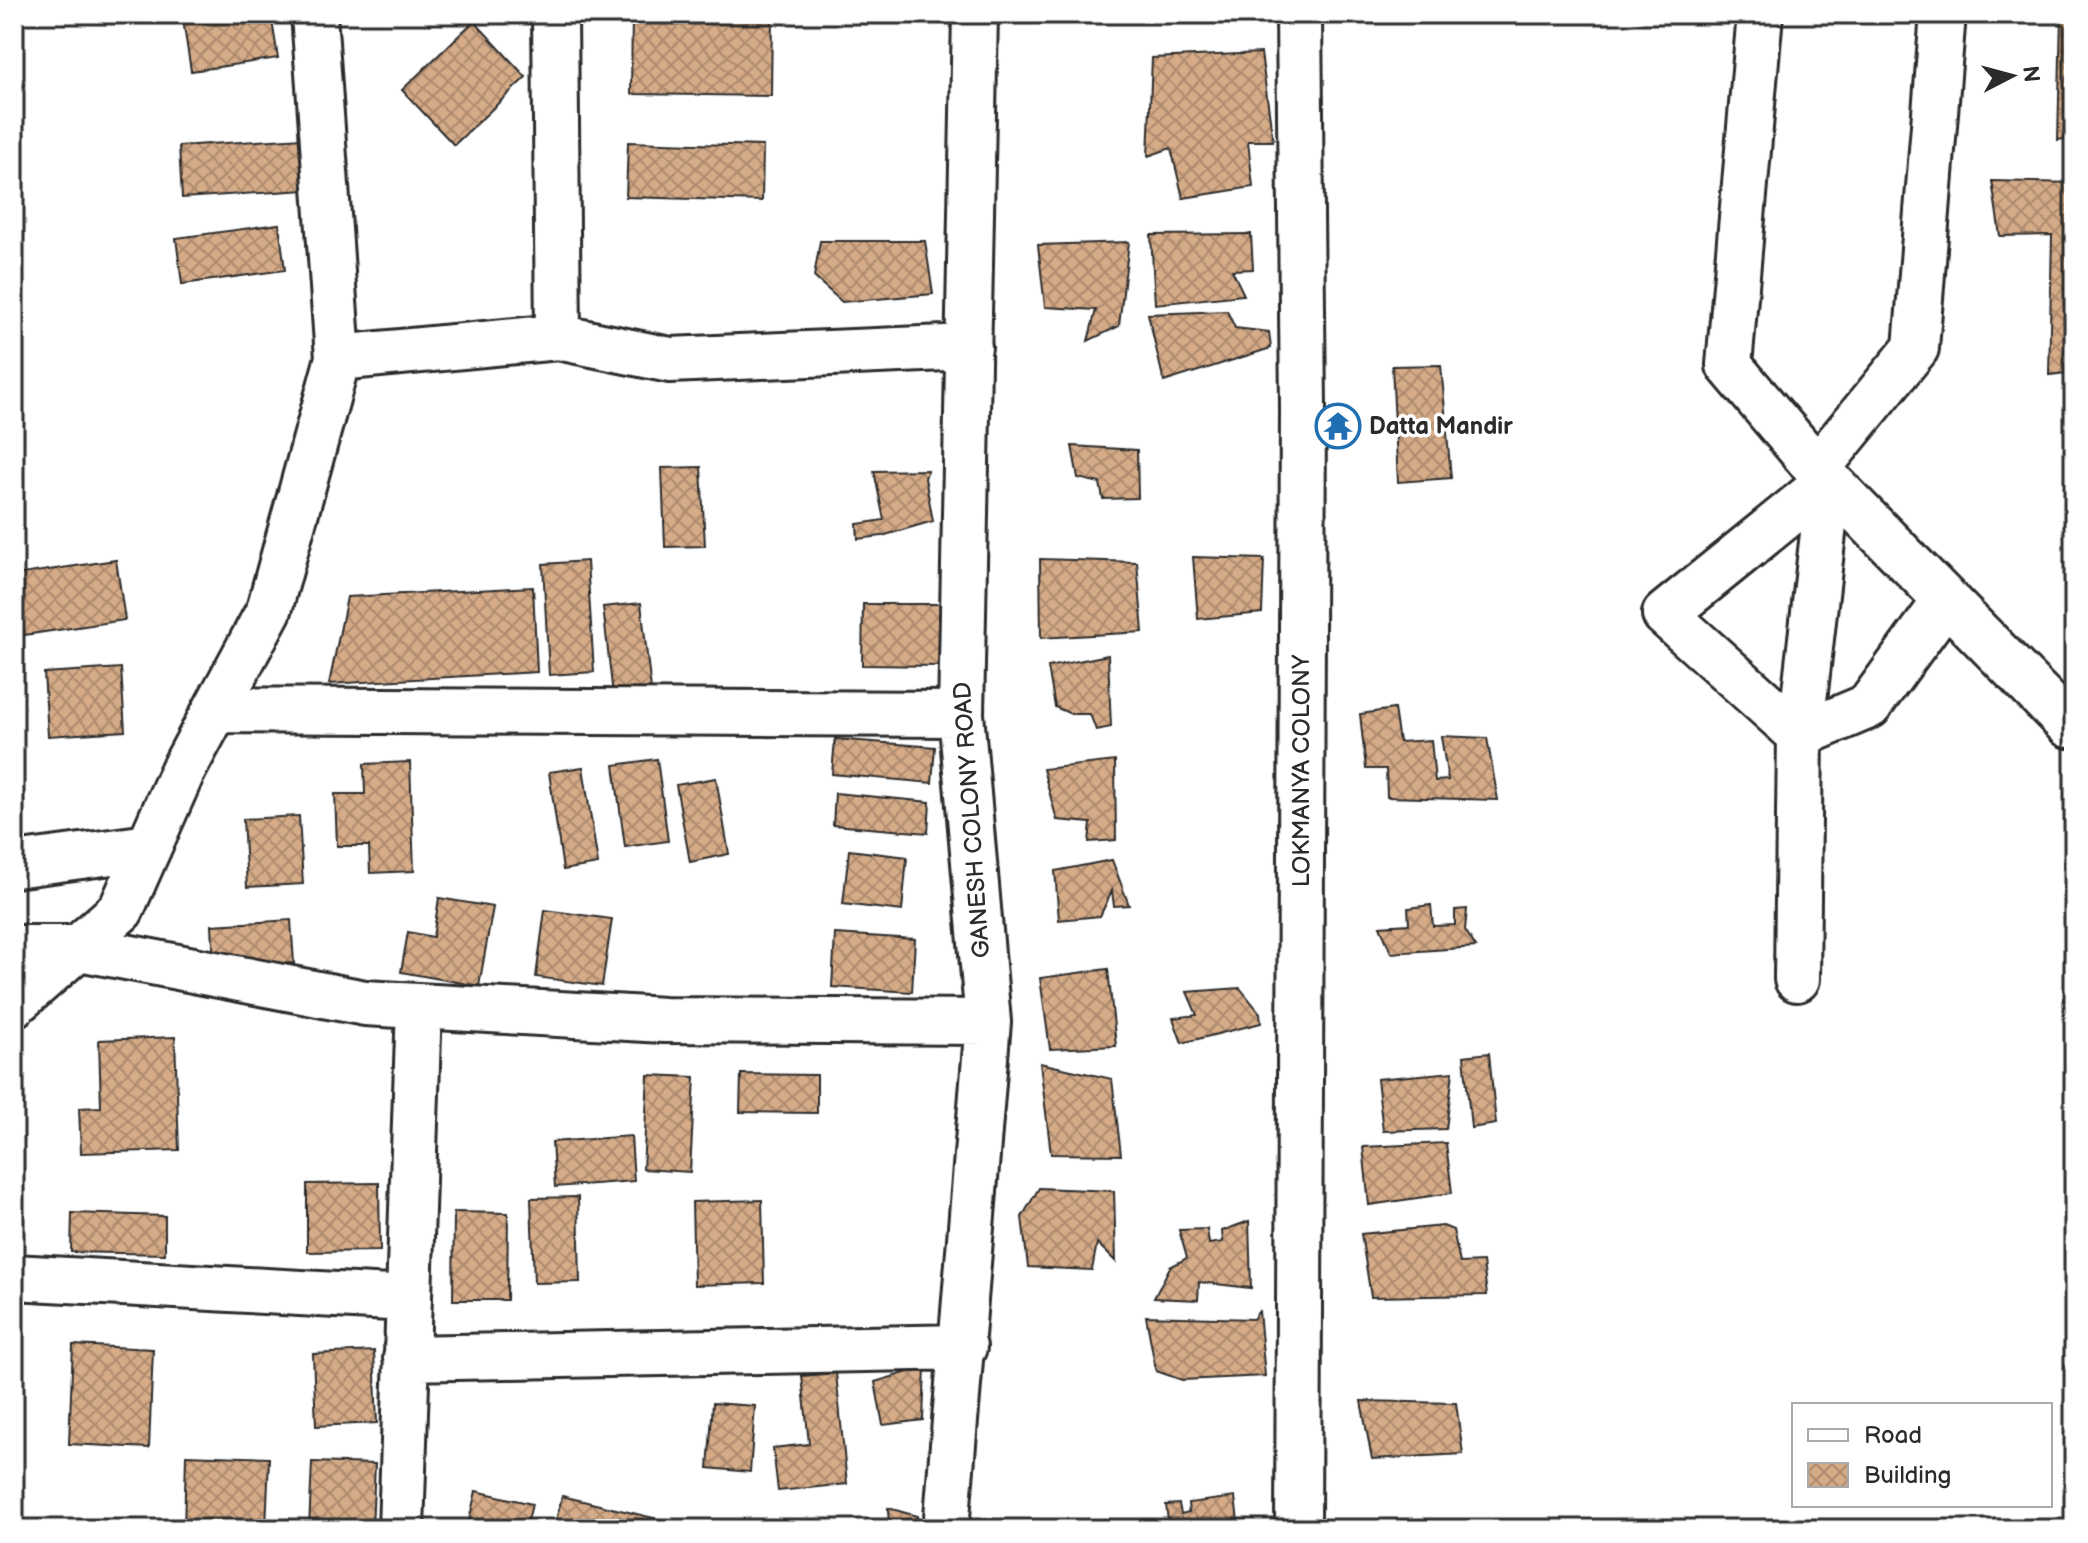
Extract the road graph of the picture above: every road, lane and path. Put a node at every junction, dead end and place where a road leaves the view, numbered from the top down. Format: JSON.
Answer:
{"nodes":[{"id":1,"x":314,"y":14,"type":"edge"},
{"id":2,"x":555,"y":14,"type":"edge"},
{"id":3,"x":975,"y":14,"type":"edge"},
{"id":4,"x":1299,"y":14,"type":"edge"},
{"id":5,"x":1760,"y":14,"type":"edge"},
{"id":6,"x":1943,"y":14,"type":"edge"},
{"id":7,"x":558,"y":337,"type":"junction"},
{"id":8,"x":969,"y":347,"type":"junction"},
{"id":9,"x":338,"y":358,"type":"junction"},
{"id":10,"x":1823,"y":475,"type":"junction"},
{"id":11,"x":1946,"y":600,"type":"junction"},
{"id":12,"x":216,"y":710,"type":"junction"},
{"id":13,"x":961,"y":714,"type":"junction"},
{"id":14,"x":2074,"y":723,"type":"edge"},
{"id":15,"x":1800,"y":735,"type":"junction"},
{"id":16,"x":149,"y":847,"type":"junction"},
{"id":17,"x":14,"y":865,"type":"edge"},
{"id":18,"x":14,"y":948,"type":"edge"},
{"id":19,"x":79,"y":948,"type":"junction"},
{"id":20,"x":1797,"y":979,"type":"dead end"},
{"id":21,"x":14,"y":1004,"type":"edge"},
{"id":22,"x":419,"y":1006,"type":"junction"},
{"id":23,"x":988,"y":1022,"type":"junction"},
{"id":24,"x":14,"y":1277,"type":"edge"},
{"id":25,"x":408,"y":1299,"type":"junction"},
{"id":26,"x":964,"y":1347,"type":"junction"},
{"id":27,"x":406,"y":1358,"type":"junction"},
{"id":28,"x":401,"y":1529,"type":"edge"},
{"id":29,"x":946,"y":1529,"type":"edge"},
{"id":30,"x":1298,"y":1529,"type":"edge"}],
"edges":[{"from":1,"to":9,"type":"street"},
{"from":2,"to":7,"type":"street"},
{"from":3,"to":8,"type":"street","name":"GANESH COLONY ROAD"},
{"from":4,"to":30,"type":"street","name":"LOKMANYA COLONY"},
{"from":5,"to":10,"type":"street"},
{"from":6,"to":10,"type":"street"},
{"from":7,"to":8,"type":"street"},
{"from":7,"to":9,"type":"street"},
{"from":8,"to":13,"type":"street","name":"GANESH COLONY ROAD"},
{"from":9,"to":12,"type":"street"},
{"from":10,"to":11,"type":"street"},
{"from":10,"to":15,"type":"street"},
{"from":10,"to":15,"type":"street"},
{"from":11,"to":14,"type":"street"},
{"from":11,"to":15,"type":"street"},
{"from":12,"to":13,"type":"street"},
{"from":12,"to":16,"type":"street"},
{"from":13,"to":23,"type":"street","name":"GANESH COLONY ROAD"},
{"from":15,"to":20,"type":"street"},
{"from":16,"to":17,"type":"street"},
{"from":16,"to":19,"type":"street"},
{"from":18,"to":19,"type":"street"},
{"from":19,"to":21,"type":"street"},
{"from":19,"to":22,"type":"street"},
{"from":22,"to":23,"type":"street"},
{"from":22,"to":25,"type":"street"},
{"from":23,"to":26,"type":"street","name":"GANESH COLONY ROAD"},
{"from":24,"to":25,"type":"street"},
{"from":25,"to":27,"type":"street"},
{"from":26,"to":27,"type":"street"},
{"from":26,"to":29,"type":"street","name":"GANESH COLONY ROAD"},
{"from":27,"to":28,"type":"street"}]}
